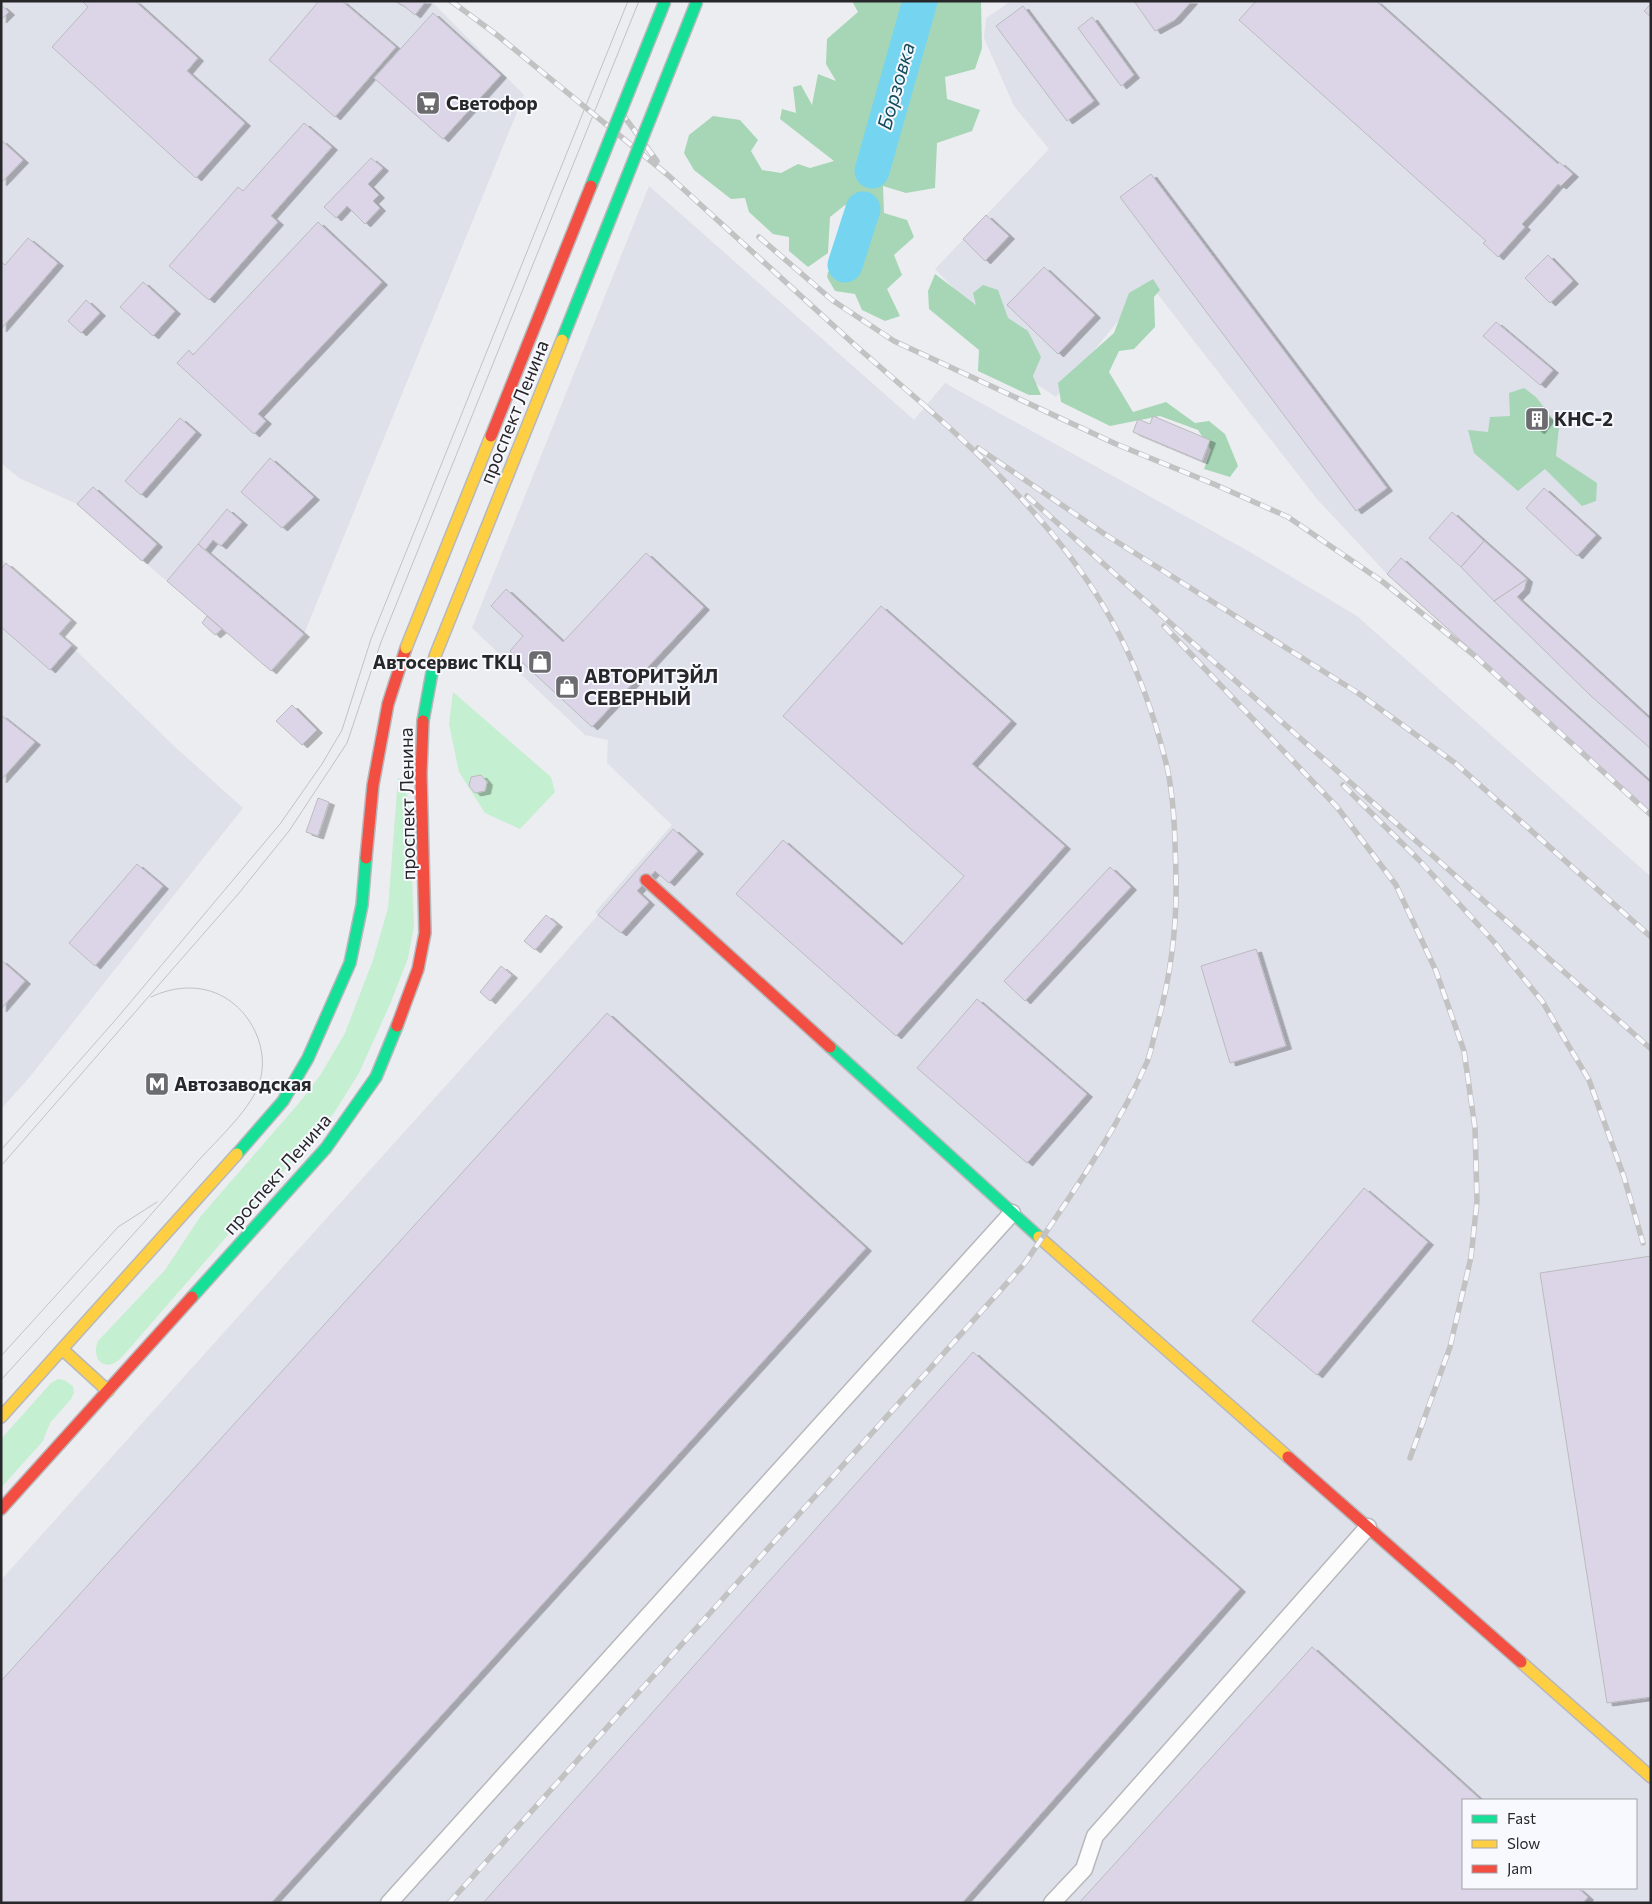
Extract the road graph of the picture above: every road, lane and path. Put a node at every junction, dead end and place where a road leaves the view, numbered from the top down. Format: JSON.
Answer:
{"nodes":[{"id":1,"x":665,"y":1,"type":"edge"},
{"id":2,"x":698,"y":1,"type":"edge"},
{"id":3,"x":390,"y":758,"type":"dead end"},
{"id":4,"x":409,"y":760,"type":"dead end"},
{"id":5,"x":377,"y":766,"type":"junction"},
{"id":6,"x":421,"y":774,"type":"junction"},
{"id":7,"x":646,"y":880,"type":"dead end"},
{"id":8,"x":1012,"y":1212,"type":"junction"},
{"id":9,"x":62,"y":1349,"type":"junction"},
{"id":10,"x":108,"y":1391,"type":"junction"},
{"id":11,"x":1,"y":1417,"type":"edge"},
{"id":12,"x":1,"y":1509,"type":"edge"},
{"id":13,"x":1368,"y":1527,"type":"junction"},
{"id":14,"x":1651,"y":1777,"type":"edge"},
{"id":15,"x":389,"y":1903,"type":"edge"},
{"id":16,"x":1052,"y":1903,"type":"edge"}],
"edges":[{"from":1,"to":5,"type":"main road","name":"проспект Ленина","bridge":true},
{"from":2,"to":6,"type":"main road","name":"проспект Ленина","bridge":true},
{"from":3,"to":5,"type":"main road"},
{"from":4,"to":6,"type":"main road"},
{"from":5,"to":9,"type":"main road","name":"проспект Ленина"},
{"from":6,"to":10,"type":"main road","name":"проспект Ленина"},
{"from":7,"to":8,"type":"main road"},
{"from":8,"to":13,"type":"main road"},
{"from":8,"to":15,"type":"street"},
{"from":9,"to":10,"type":"main road"},
{"from":9,"to":11,"type":"main road","name":"проспект Ленина"},
{"from":10,"to":12,"type":"main road","name":"проспект Ленина"},
{"from":13,"to":14,"type":"main road"},
{"from":13,"to":16,"type":"street"}]}
